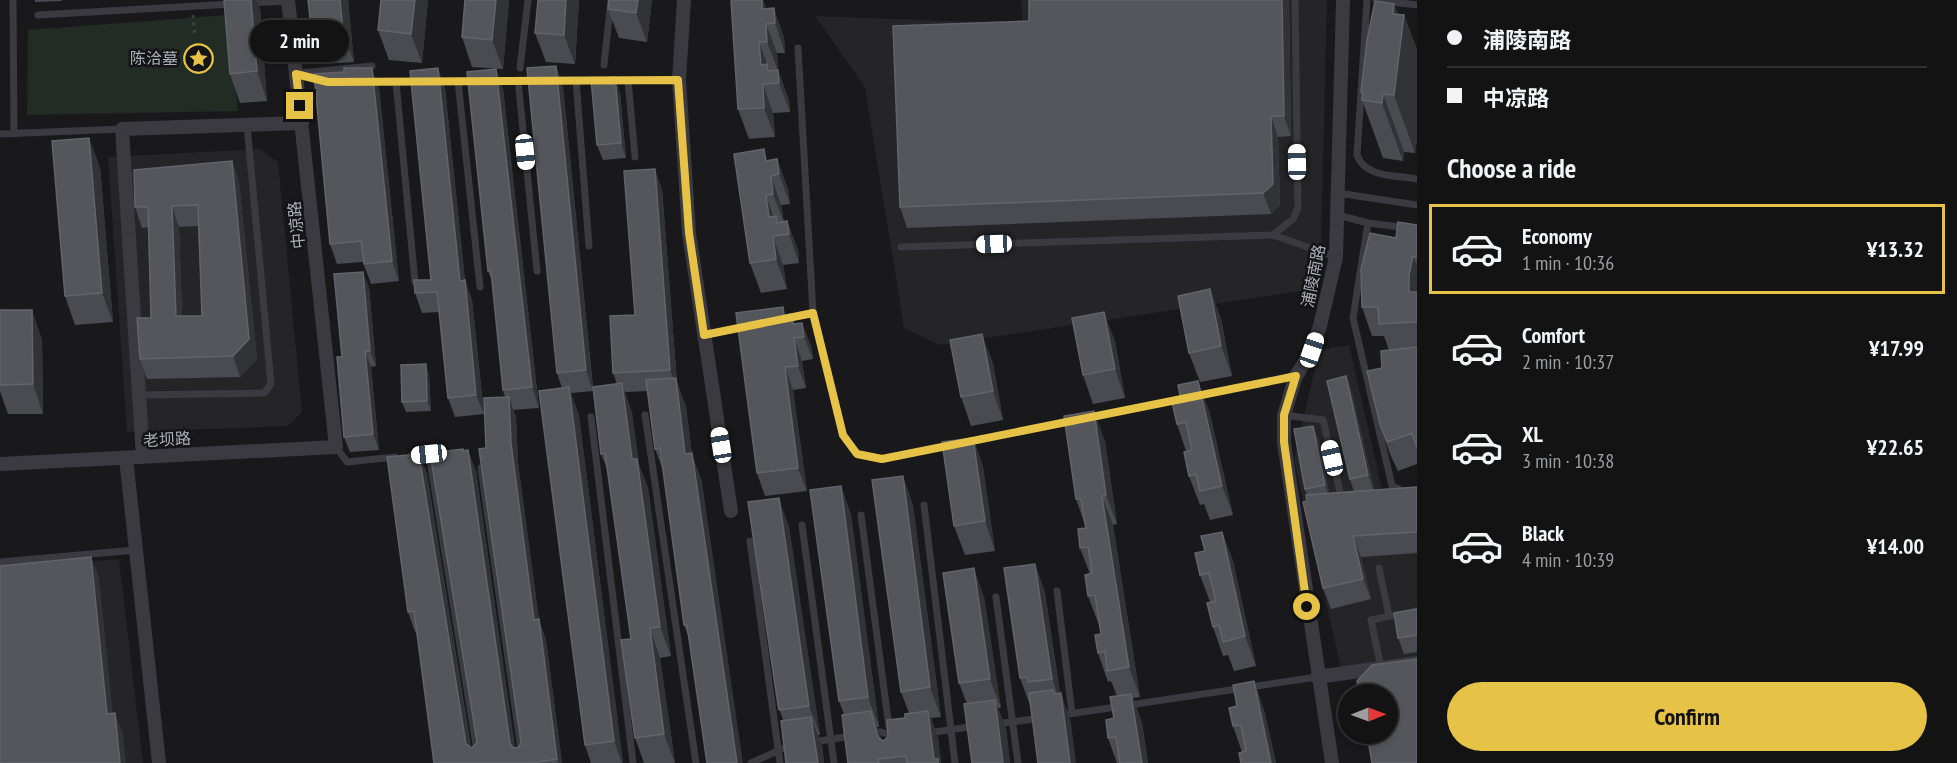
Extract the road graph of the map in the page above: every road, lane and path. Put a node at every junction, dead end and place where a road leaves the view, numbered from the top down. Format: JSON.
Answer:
{"nodes":[{"id":1,"x":14,"y":0,"type":"edge"},
{"id":2,"x":288,"y":0,"type":"edge"},
{"id":3,"x":528,"y":0,"type":"edge"},
{"id":4,"x":611,"y":0,"type":"edge"},
{"id":5,"x":684,"y":0,"type":"edge"},
{"id":6,"x":1295,"y":0,"type":"edge"},
{"id":7,"x":1343,"y":0,"type":"edge"},
{"id":8,"x":1367,"y":0,"type":"edge"},
{"id":9,"x":1376,"y":0,"type":"edge"},
{"id":10,"x":1417,"y":5,"type":"edge"},
{"id":11,"x":193,"y":7,"type":"junction"},
{"id":12,"x":38,"y":15,"type":"dead end"},
{"id":13,"x":195,"y":37,"type":"dead end"},
{"id":14,"x":798,"y":48,"type":"dead end"},
{"id":15,"x":604,"y":65,"type":"dead end"},
{"id":16,"x":372,"y":66,"type":"edge"},
{"id":17,"x":520,"y":68,"type":"dead end"},
{"id":18,"x":296,"y":74,"type":"junction"},
{"id":19,"x":576,"y":80,"type":"junction"},
{"id":20,"x":628,"y":80,"type":"junction"},
{"id":21,"x":678,"y":80,"type":"junction"},
{"id":22,"x":458,"y":81,"type":"junction"},
{"id":23,"x":518,"y":81,"type":"junction"},
{"id":24,"x":328,"y":82,"type":"edge"},
{"id":25,"x":362,"y":82,"type":"edge"},
{"id":26,"x":396,"y":82,"type":"junction"},
{"id":27,"x":302,"y":123,"type":"junction"},
{"id":28,"x":247,"y":124,"type":"junction"},
{"id":29,"x":122,"y":129,"type":"junction"},
{"id":30,"x":14,"y":133,"type":"junction"},
{"id":31,"x":0,"y":134,"type":"edge"},
{"id":32,"x":635,"y":158,"type":"dead end"},
{"id":33,"x":1417,"y":179,"type":"edge"},
{"id":34,"x":1338,"y":193,"type":"junction"},
{"id":35,"x":1417,"y":205,"type":"edge"},
{"id":36,"x":1338,"y":215,"type":"junction"},
{"id":37,"x":1368,"y":223,"type":"junction"},
{"id":38,"x":1417,"y":229,"type":"edge"},
{"id":39,"x":1273,"y":235,"type":"junction"},
{"id":40,"x":589,"y":246,"type":"dead end"},
{"id":41,"x":901,"y":247,"type":"dead end"},
{"id":42,"x":1336,"y":257,"type":"junction"},
{"id":43,"x":537,"y":271,"type":"dead end"},
{"id":44,"x":415,"y":282,"type":"edge"},
{"id":45,"x":480,"y":287,"type":"dead end"},
{"id":46,"x":813,"y":313,"type":"junction"},
{"id":47,"x":781,"y":319,"type":"edge"},
{"id":48,"x":759,"y":324,"type":"edge"},
{"id":49,"x":704,"y":335,"type":"junction"},
{"id":50,"x":1296,"y":376,"type":"junction"},
{"id":51,"x":139,"y":395,"type":"junction"},
{"id":52,"x":645,"y":415,"type":"dead end"},
{"id":53,"x":1284,"y":415,"type":"junction"},
{"id":54,"x":591,"y":417,"type":"dead end"},
{"id":55,"x":336,"y":447,"type":"junction"},
{"id":56,"x":143,"y":457,"type":"junction"},
{"id":57,"x":126,"y":458,"type":"junction"},
{"id":58,"x":0,"y":464,"type":"edge"},
{"id":59,"x":481,"y":468,"type":"edge"},
{"id":60,"x":1417,"y":490,"type":"edge"},
{"id":61,"x":1341,"y":496,"type":"edge"},
{"id":62,"x":924,"y":505,"type":"dead end"},
{"id":63,"x":731,"y":511,"type":"dead end"},
{"id":64,"x":861,"y":515,"type":"dead end"},
{"id":65,"x":802,"y":525,"type":"dead end"},
{"id":66,"x":750,"y":542,"type":"edge"},
{"id":67,"x":136,"y":550,"type":"junction"},
{"id":68,"x":0,"y":562,"type":"edge"},
{"id":69,"x":1379,"y":567,"type":"dead end"},
{"id":70,"x":1056,"y":591,"type":"dead end"},
{"id":71,"x":996,"y":597,"type":"dead end"},
{"id":72,"x":1417,"y":612,"type":"edge"},
{"id":73,"x":1389,"y":616,"type":"junction"},
{"id":74,"x":1417,"y":663,"type":"edge"},
{"id":75,"x":1381,"y":669,"type":"junction"},
{"id":76,"x":1317,"y":677,"type":"junction"},
{"id":77,"x":1072,"y":713,"type":"junction"},
{"id":78,"x":1012,"y":722,"type":"junction"},
{"id":79,"x":992,"y":724,"type":"edge"},
{"id":80,"x":982,"y":726,"type":"edge"},
{"id":81,"x":951,"y":730,"type":"junction"},
{"id":82,"x":919,"y":734,"type":"edge"},
{"id":83,"x":890,"y":735,"type":"junction"},
{"id":84,"x":909,"y":736,"type":"edge"},
{"id":85,"x":831,"y":739,"type":"junction"},
{"id":86,"x":809,"y":742,"type":"edge"},
{"id":87,"x":798,"y":744,"type":"edge"},
{"id":88,"x":891,"y":744,"type":"edge"},
{"id":89,"x":778,"y":749,"type":"junction"},
{"id":90,"x":159,"y":763,"type":"edge"},
{"id":91,"x":479,"y":763,"type":"edge"},
{"id":92,"x":523,"y":763,"type":"edge"},
{"id":93,"x":633,"y":763,"type":"edge"},
{"id":94,"x":696,"y":763,"type":"edge"},
{"id":95,"x":751,"y":763,"type":"edge"},
{"id":96,"x":780,"y":763,"type":"edge"},
{"id":97,"x":834,"y":763,"type":"edge"},
{"id":98,"x":956,"y":763,"type":"edge"},
{"id":99,"x":1018,"y":763,"type":"edge"},
{"id":100,"x":1332,"y":763,"type":"edge"}],
"edges":[{"from":1,"to":30,"type":"lane"},
{"from":2,"to":11,"type":"lane"},
{"from":2,"to":18,"type":"street","name":"中凉路"},
{"from":3,"to":17,"type":"lane"},
{"from":4,"to":15,"type":"lane"},
{"from":5,"to":21,"type":"street"},
{"from":6,"to":39,"type":"lane"},
{"from":7,"to":34,"type":"street","name":"浦陵南路"},
{"from":8,"to":33,"type":"lane"},
{"from":9,"to":10,"type":"lane"},
{"from":11,"to":12,"type":"lane"},
{"from":11,"to":13,"type":"path"},
{"from":14,"to":46,"type":"lane"},
{"from":16,"to":18,"type":"lane"},
{"from":18,"to":24,"type":"lane"},
{"from":18,"to":27,"type":"street","name":"中凉路"},
{"from":19,"to":20,"type":"lane"},
{"from":19,"to":23,"type":"lane"},
{"from":19,"to":40,"type":"lane"},
{"from":20,"to":21,"type":"lane"},
{"from":20,"to":32,"type":"lane"},
{"from":21,"to":49,"type":"street"},
{"from":22,"to":23,"type":"lane"},
{"from":22,"to":26,"type":"lane"},
{"from":22,"to":45,"type":"lane"},
{"from":23,"to":43,"type":"lane"},
{"from":25,"to":26,"type":"lane"},
{"from":26,"to":44,"type":"lane"},
{"from":27,"to":28,"type":"street"},
{"from":27,"to":55,"type":"street","name":"中凉路"},
{"from":28,"to":29,"type":"street"},
{"from":28,"to":51,"type":"lane"},
{"from":29,"to":30,"type":"lane"},
{"from":29,"to":51,"type":"street"},
{"from":30,"to":31,"type":"lane"},
{"from":34,"to":35,"type":"lane"},
{"from":34,"to":36,"type":"street","name":"浦陵南路"},
{"from":36,"to":37,"type":"lane"},
{"from":36,"to":42,"type":"street","name":"浦陵南路"},
{"from":37,"to":38,"type":"lane"},
{"from":37,"to":60,"type":"lane"},
{"from":39,"to":41,"type":"lane"},
{"from":39,"to":42,"type":"lane"},
{"from":42,"to":50,"type":"street","name":"浦陵南路"},
{"from":46,"to":47,"type":"lane"},
{"from":46,"to":50,"type":"lane"},
{"from":48,"to":49,"type":"lane"},
{"from":49,"to":63,"type":"street"},
{"from":50,"to":53,"type":"street","name":"浦陵南路"},
{"from":51,"to":56,"type":"street"},
{"from":52,"to":94,"type":"lane"},
{"from":53,"to":61,"type":"lane"},
{"from":53,"to":76,"type":"street","name":"浦陵南路"},
{"from":54,"to":93,"type":"lane"},
{"from":55,"to":56,"type":"street","name":"老坝路"},
{"from":55,"to":91,"type":"lane"},
{"from":56,"to":57,"type":"street","name":"老坝路"},
{"from":57,"to":58,"type":"street","name":"老坝路"},
{"from":57,"to":67,"type":"street"},
{"from":59,"to":92,"type":"lane"},
{"from":62,"to":81,"type":"lane"},
{"from":64,"to":83,"type":"lane"},
{"from":65,"to":85,"type":"lane"},
{"from":66,"to":89,"type":"lane"},
{"from":67,"to":68,"type":"lane"},
{"from":67,"to":90,"type":"street"},
{"from":69,"to":73,"type":"lane"},
{"from":70,"to":77,"type":"lane"},
{"from":71,"to":78,"type":"lane"},
{"from":72,"to":73,"type":"lane"},
{"from":73,"to":75,"type":"lane"},
{"from":74,"to":75,"type":"street"},
{"from":75,"to":76,"type":"street"},
{"from":76,"to":77,"type":"lane"},
{"from":76,"to":100,"type":"street","name":"浦陵南路"},
{"from":77,"to":78,"type":"lane"},
{"from":78,"to":79,"type":"lane"},
{"from":78,"to":99,"type":"lane"},
{"from":80,"to":81,"type":"lane"},
{"from":81,"to":82,"type":"lane"},
{"from":81,"to":98,"type":"lane"},
{"from":83,"to":84,"type":"lane"},
{"from":83,"to":85,"type":"lane"},
{"from":83,"to":88,"type":"lane"},
{"from":85,"to":86,"type":"lane"},
{"from":85,"to":97,"type":"lane"},
{"from":87,"to":89,"type":"lane"},
{"from":89,"to":95,"type":"lane"},
{"from":89,"to":96,"type":"lane"}]}
